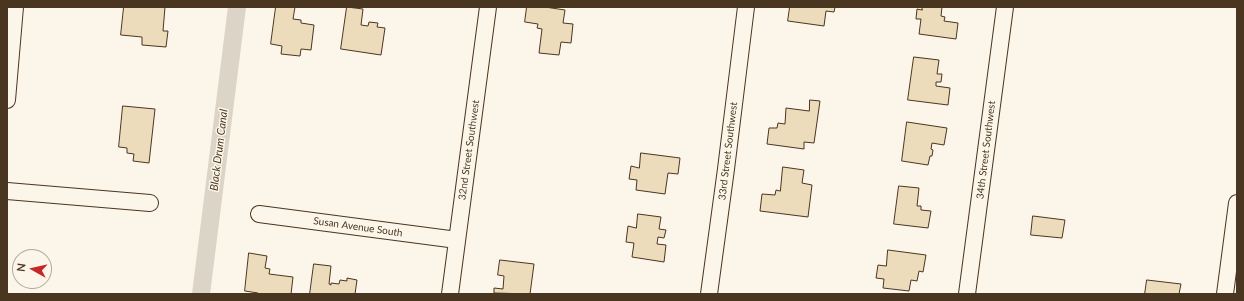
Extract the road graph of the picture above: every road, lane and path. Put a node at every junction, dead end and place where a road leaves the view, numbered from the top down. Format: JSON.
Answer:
{"nodes":[{"id":1,"x":15,"y":7,"type":"edge"},
{"id":2,"x":488,"y":7,"type":"edge"},
{"id":3,"x":746,"y":7,"type":"edge"},
{"id":4,"x":1005,"y":7,"type":"edge"},
{"id":5,"x":7,"y":100,"type":"edge"},
{"id":6,"x":7,"y":191,"type":"edge"},
{"id":7,"x":150,"y":203,"type":"dead end"},
{"id":8,"x":1237,"y":203,"type":"edge"},
{"id":9,"x":259,"y":214,"type":"dead end"},
{"id":10,"x":457,"y":240,"type":"junction"},
{"id":11,"x":450,"y":294,"type":"edge"},
{"id":12,"x":709,"y":294,"type":"edge"},
{"id":13,"x":968,"y":294,"type":"edge"},
{"id":14,"x":1225,"y":294,"type":"edge"}],
"edges":[{"from":1,"to":5,"type":"street"},
{"from":2,"to":10,"type":"street","name":"32nd Street Southwest"},
{"from":3,"to":12,"type":"street","name":"33rd Street Southwest"},
{"from":4,"to":13,"type":"street","name":"34th Street Southwest"},
{"from":6,"to":7,"type":"street"},
{"from":8,"to":14,"type":"street"},
{"from":9,"to":10,"type":"street","name":"Susan Avenue South"},
{"from":10,"to":11,"type":"street","name":"32nd Street Southwest"}]}
